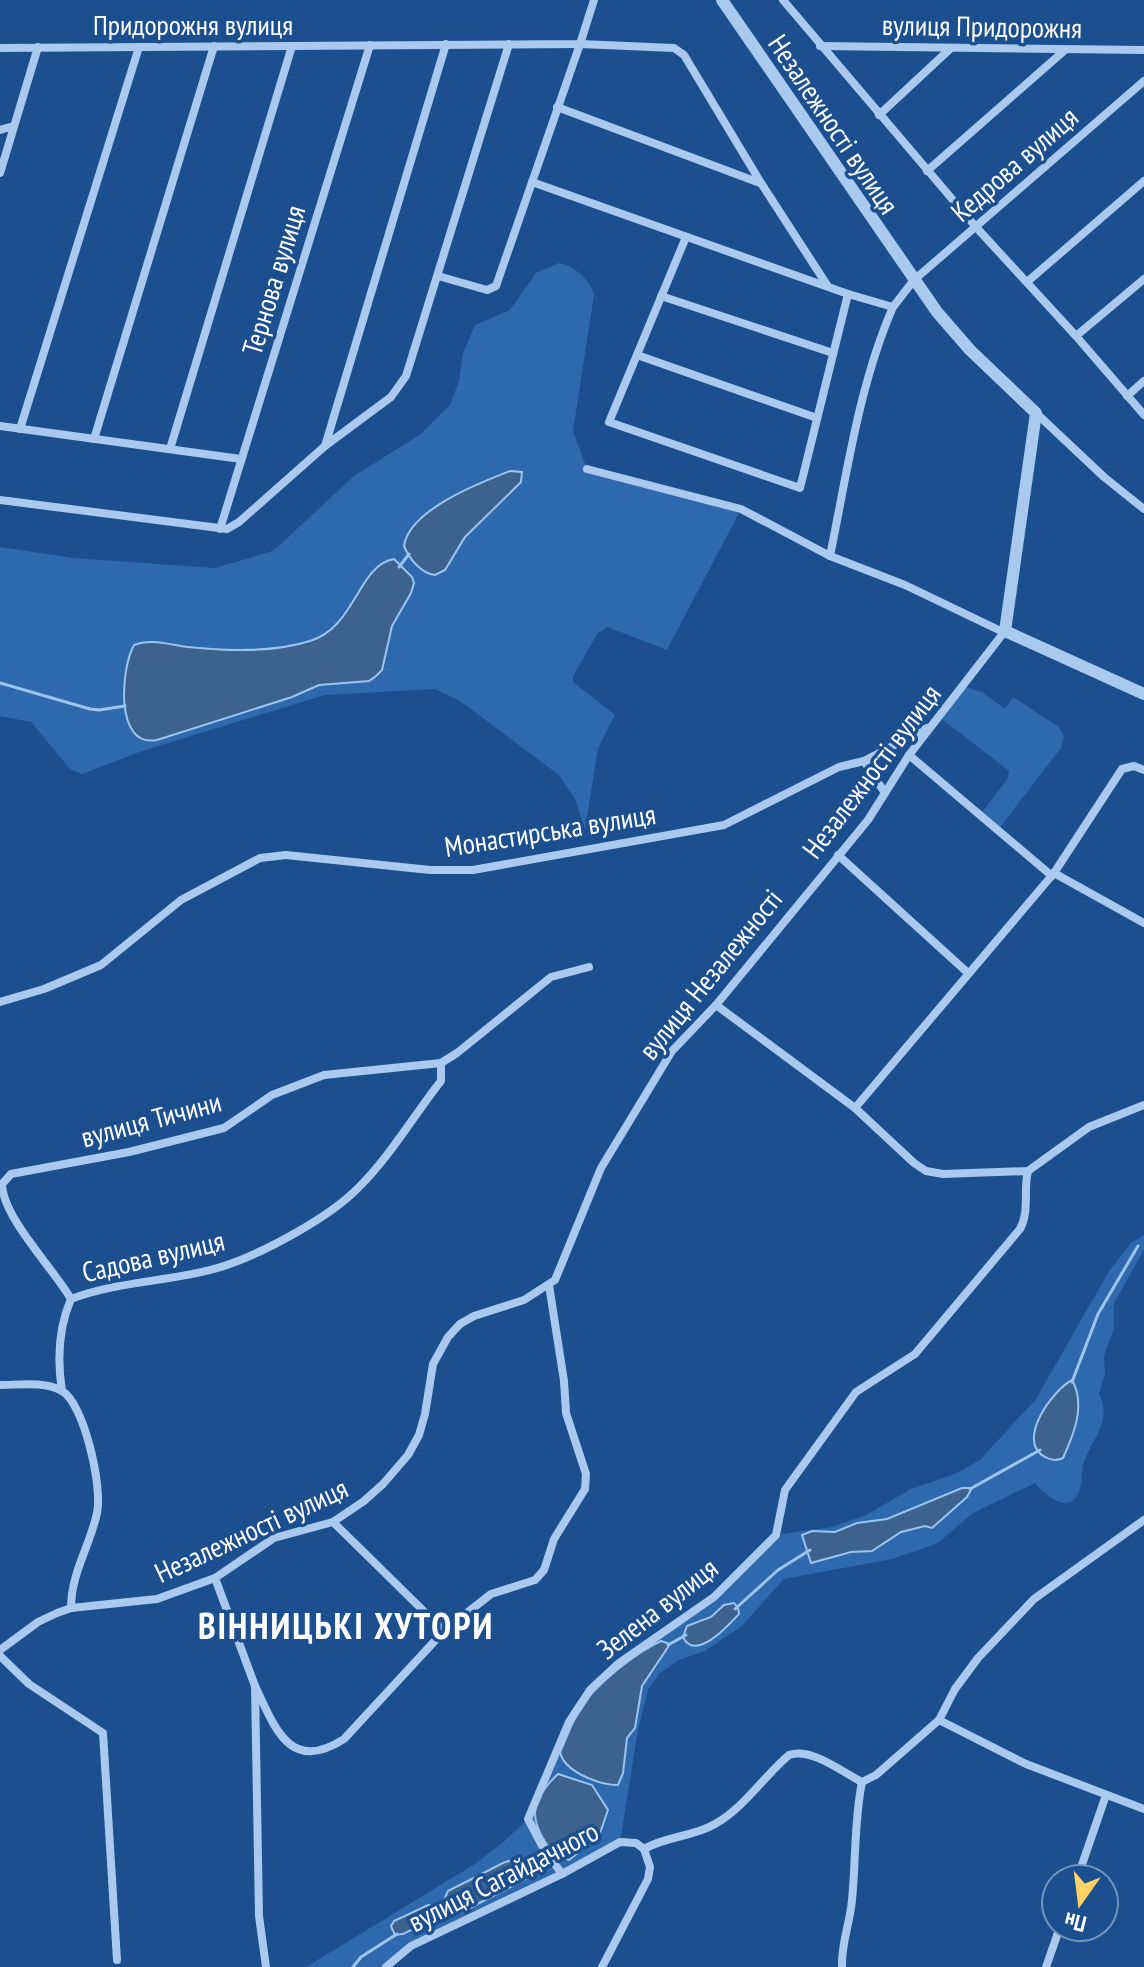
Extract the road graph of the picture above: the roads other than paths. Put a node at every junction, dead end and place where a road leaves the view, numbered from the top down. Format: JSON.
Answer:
{"nodes":[{"id":1,"x":594,"y":0,"type":"edge"},
{"id":2,"x":722,"y":0,"type":"edge"},
{"id":3,"x":783,"y":0,"type":"edge"},
{"id":4,"x":446,"y":44,"type":"junction"},
{"id":5,"x":509,"y":44,"type":"junction"},
{"id":6,"x":580,"y":44,"type":"junction"},
{"id":7,"x":370,"y":45,"type":"junction"},
{"id":8,"x":214,"y":46,"type":"junction"},
{"id":9,"x":292,"y":46,"type":"junction"},
{"id":10,"x":820,"y":46,"type":"junction"},
{"id":11,"x":38,"y":47,"type":"junction"},
{"id":12,"x":139,"y":47,"type":"junction"},
{"id":13,"x":0,"y":48,"type":"edge"},
{"id":14,"x":951,"y":48,"type":"junction"},
{"id":15,"x":1065,"y":49,"type":"junction"},
{"id":16,"x":1144,"y":50,"type":"edge"},
{"id":17,"x":1144,"y":81,"type":"edge"},
{"id":18,"x":557,"y":107,"type":"junction"},
{"id":19,"x":879,"y":115,"type":"junction"},
{"id":20,"x":14,"y":126,"type":"junction"},
{"id":21,"x":0,"y":130,"type":"edge"},
{"id":22,"x":927,"y":171,"type":"junction"},
{"id":23,"x":0,"y":173,"type":"edge"},
{"id":24,"x":1144,"y":181,"type":"edge"},
{"id":25,"x":532,"y":182,"type":"junction"},
{"id":26,"x":761,"y":183,"type":"junction"},
{"id":27,"x":975,"y":226,"type":"junction"},
{"id":28,"x":686,"y":237,"type":"junction"},
{"id":29,"x":438,"y":276,"type":"junction"},
{"id":30,"x":1144,"y":279,"type":"edge"},
{"id":31,"x":914,"y":280,"type":"junction"},
{"id":32,"x":1027,"y":282,"type":"junction"},
{"id":33,"x":828,"y":287,"type":"junction"},
{"id":34,"x":848,"y":294,"type":"junction"},
{"id":35,"x":661,"y":296,"type":"junction"},
{"id":36,"x":893,"y":307,"type":"junction"},
{"id":37,"x":1076,"y":336,"type":"junction"},
{"id":38,"x":833,"y":353,"type":"junction"},
{"id":39,"x":637,"y":355,"type":"junction"},
{"id":40,"x":1144,"y":381,"type":"edge"},
{"id":41,"x":1127,"y":396,"type":"junction"},
{"id":42,"x":1036,"y":413,"type":"junction"},
{"id":43,"x":1144,"y":415,"type":"edge"},
{"id":44,"x":817,"y":418,"type":"junction"},
{"id":45,"x":0,"y":426,"type":"edge"},
{"id":46,"x":20,"y":429,"type":"junction"},
{"id":47,"x":94,"y":439,"type":"junction"},
{"id":48,"x":325,"y":446,"type":"junction"},
{"id":49,"x":170,"y":449,"type":"junction"},
{"id":50,"x":241,"y":459,"type":"junction"},
{"id":51,"x":587,"y":469,"type":"dead end"},
{"id":52,"x":0,"y":500,"type":"edge"},
{"id":53,"x":1144,"y":509,"type":"edge"},
{"id":54,"x":220,"y":529,"type":"junction"},
{"id":55,"x":830,"y":556,"type":"junction"},
{"id":56,"x":1005,"y":631,"type":"junction"},
{"id":57,"x":1144,"y":694,"type":"edge"},
{"id":58,"x":932,"y":725,"type":"junction"},
{"id":59,"x":909,"y":755,"type":"junction"},
{"id":60,"x":864,"y":761,"type":"junction"},
{"id":61,"x":1144,"y":770,"type":"edge"},
{"id":62,"x":885,"y":793,"type":"junction"},
{"id":63,"x":838,"y":855,"type":"junction"},
{"id":64,"x":1053,"y":874,"type":"junction"},
{"id":65,"x":1144,"y":923,"type":"edge"},
{"id":66,"x":589,"y":967,"type":"dead end"},
{"id":67,"x":968,"y":973,"type":"junction"},
{"id":68,"x":0,"y":1002,"type":"edge"},
{"id":69,"x":716,"y":1005,"type":"junction"},
{"id":70,"x":441,"y":1063,"type":"junction"},
{"id":71,"x":1144,"y":1105,"type":"edge"},
{"id":72,"x":855,"y":1108,"type":"junction"},
{"id":73,"x":1028,"y":1171,"type":"junction"},
{"id":74,"x":549,"y":1285,"type":"junction"},
{"id":75,"x":71,"y":1299,"type":"junction"},
{"id":76,"x":0,"y":1385,"type":"edge"},
{"id":77,"x":62,"y":1391,"type":"junction"},
{"id":78,"x":1144,"y":1520,"type":"edge"},
{"id":79,"x":333,"y":1522,"type":"junction"},
{"id":80,"x":215,"y":1578,"type":"junction"},
{"id":81,"x":71,"y":1608,"type":"junction"},
{"id":82,"x":444,"y":1631,"type":"junction"},
{"id":83,"x":0,"y":1653,"type":"edge"},
{"id":84,"x":255,"y":1686,"type":"junction"},
{"id":85,"x":939,"y":1720,"type":"junction"},
{"id":86,"x":862,"y":1782,"type":"junction"},
{"id":87,"x":1106,"y":1795,"type":"junction"},
{"id":88,"x":1144,"y":1809,"type":"edge"},
{"id":89,"x":644,"y":1849,"type":"junction"},
{"id":90,"x":1083,"y":1863,"type":"edge"},
{"id":91,"x":562,"y":1874,"type":"junction"},
{"id":92,"x":1054,"y":1943,"type":"edge"},
{"id":93,"x":117,"y":1960,"type":"dead end"},
{"id":94,"x":266,"y":1967,"type":"edge"},
{"id":95,"x":386,"y":1967,"type":"edge"},
{"id":96,"x":602,"y":1967,"type":"edge"},
{"id":97,"x":842,"y":1967,"type":"edge"},
{"id":98,"x":1046,"y":1967,"type":"edge"}],
"edges":[{"from":1,"to":6,"type":"street"},
{"from":2,"to":31,"type":"street","name":"Незалежності вулиця"},
{"from":3,"to":10,"type":"street"},
{"from":4,"to":5,"type":"street","name":"Придорожня вулиця"},
{"from":4,"to":7,"type":"street","name":"Придорожня вулиця"},
{"from":4,"to":48,"type":"street"},
{"from":5,"to":6,"type":"street","name":"Придорожня вулиця"},
{"from":5,"to":29,"type":"street"},
{"from":6,"to":18,"type":"street"},
{"from":6,"to":26,"type":"street","name":"Придорожня вулиця"},
{"from":7,"to":9,"type":"street","name":"Придорожня вулиця"},
{"from":7,"to":50,"type":"street","name":"Тернова вулиця"},
{"from":8,"to":9,"type":"street","name":"Придорожня вулиця"},
{"from":8,"to":12,"type":"street","name":"Придорожня вулиця"},
{"from":8,"to":47,"type":"street"},
{"from":9,"to":49,"type":"street"},
{"from":10,"to":14,"type":"street","name":"вулиця Придорожня"},
{"from":10,"to":19,"type":"street"},
{"from":11,"to":12,"type":"street","name":"Придорожня вулиця"},
{"from":11,"to":13,"type":"street","name":"Придорожня вулиця"},
{"from":11,"to":20,"type":"street"},
{"from":12,"to":46,"type":"street"},
{"from":14,"to":15,"type":"street","name":"вулиця Придорожня"},
{"from":14,"to":19,"type":"street"},
{"from":15,"to":16,"type":"street","name":"вулиця Придорожня"},
{"from":15,"to":22,"type":"street"},
{"from":17,"to":27,"type":"street","name":"Кедрова вулиця"},
{"from":18,"to":25,"type":"street"},
{"from":18,"to":26,"type":"street"},
{"from":19,"to":22,"type":"street"},
{"from":20,"to":21,"type":"street"},
{"from":20,"to":23,"type":"street"},
{"from":22,"to":27,"type":"street"},
{"from":24,"to":32,"type":"street"},
{"from":25,"to":28,"type":"street"},
{"from":25,"to":29,"type":"street"},
{"from":26,"to":33,"type":"street"},
{"from":27,"to":31,"type":"street","name":"Кедрова вулиця"},
{"from":27,"to":32,"type":"street"},
{"from":28,"to":33,"type":"street"},
{"from":28,"to":35,"type":"street"},
{"from":29,"to":48,"type":"street"},
{"from":30,"to":37,"type":"street"},
{"from":31,"to":36,"type":"street","name":"Кедрова вулиця"},
{"from":31,"to":42,"type":"street","name":"Незалежності вулиця"},
{"from":32,"to":37,"type":"street"},
{"from":33,"to":34,"type":"street"},
{"from":34,"to":36,"type":"street"},
{"from":34,"to":38,"type":"street"},
{"from":35,"to":38,"type":"street"},
{"from":35,"to":39,"type":"street"},
{"from":36,"to":55,"type":"street","name":"Кедрова вулиця"},
{"from":37,"to":41,"type":"street"},
{"from":38,"to":44,"type":"street"},
{"from":39,"to":44,"type":"street"},
{"from":39,"to":44,"type":"street"},
{"from":40,"to":41,"type":"street"},
{"from":41,"to":43,"type":"street"},
{"from":42,"to":53,"type":"street"},
{"from":42,"to":56,"type":"street","name":"Незалежності вулиця"},
{"from":45,"to":46,"type":"street"},
{"from":46,"to":47,"type":"street"},
{"from":47,"to":49,"type":"street"},
{"from":48,"to":54,"type":"street"},
{"from":49,"to":50,"type":"street"},
{"from":50,"to":54,"type":"street","name":"Тернова вулиця"},
{"from":51,"to":55,"type":"street"},
{"from":52,"to":54,"type":"street"},
{"from":55,"to":56,"type":"street"},
{"from":56,"to":57,"type":"street"},
{"from":56,"to":58,"type":"street","name":"Незалежності вулиця"},
{"from":58,"to":59,"type":"street","name":"Незалежності вулиця"},
{"from":58,"to":60,"type":"street","name":"Монастирська вулиця"},
{"from":59,"to":62,"type":"street","name":"Незалежності вулиця"},
{"from":59,"to":64,"type":"street"},
{"from":60,"to":62,"type":"street"},
{"from":60,"to":68,"type":"street","name":"Монастирська вулиця"},
{"from":61,"to":64,"type":"street"},
{"from":62,"to":63,"type":"street","name":"Незалежності вулиця"},
{"from":63,"to":67,"type":"street"},
{"from":63,"to":69,"type":"street","name":"Незалежності вулиця"},
{"from":64,"to":65,"type":"street"},
{"from":64,"to":67,"type":"street"},
{"from":66,"to":70,"type":"street"},
{"from":67,"to":72,"type":"street"},
{"from":69,"to":72,"type":"street"},
{"from":69,"to":74,"type":"street","name":"Незалежності вулиця"},
{"from":70,"to":75,"type":"street","name":"Садова вулиця"},
{"from":70,"to":75,"type":"street","name":"вулиця Тичини"},
{"from":71,"to":73,"type":"street"},
{"from":72,"to":73,"type":"street"},
{"from":73,"to":91,"type":"street","name":"Зелена вулиця"},
{"from":74,"to":79,"type":"street","name":"Незалежності вулиця"},
{"from":74,"to":82,"type":"street"},
{"from":75,"to":77,"type":"street","name":"Садова вулиця"},
{"from":76,"to":77,"type":"street"},
{"from":77,"to":81,"type":"street"},
{"from":78,"to":85,"type":"street"},
{"from":79,"to":80,"type":"street","name":"Незалежності вулиця"},
{"from":79,"to":82,"type":"street"},
{"from":80,"to":81,"type":"street","name":"Незалежності вулиця"},
{"from":80,"to":84,"type":"street"},
{"from":81,"to":83,"type":"street","name":"Незалежності вулиця"},
{"from":82,"to":84,"type":"street"},
{"from":83,"to":93,"type":"street"},
{"from":84,"to":94,"type":"street"},
{"from":85,"to":86,"type":"street"},
{"from":85,"to":87,"type":"street"},
{"from":86,"to":89,"type":"street","name":"вулиця Сагайдачного"},
{"from":86,"to":97,"type":"street"},
{"from":87,"to":88,"type":"street"},
{"from":87,"to":90,"type":"street"},
{"from":89,"to":91,"type":"street","name":"вулиця Сагайдачного"},
{"from":89,"to":96,"type":"street","name":"вулиця Сагайдачного"},
{"from":91,"to":95,"type":"street","name":"вулиця Сагайдачного"},
{"from":92,"to":98,"type":"street"}]}
